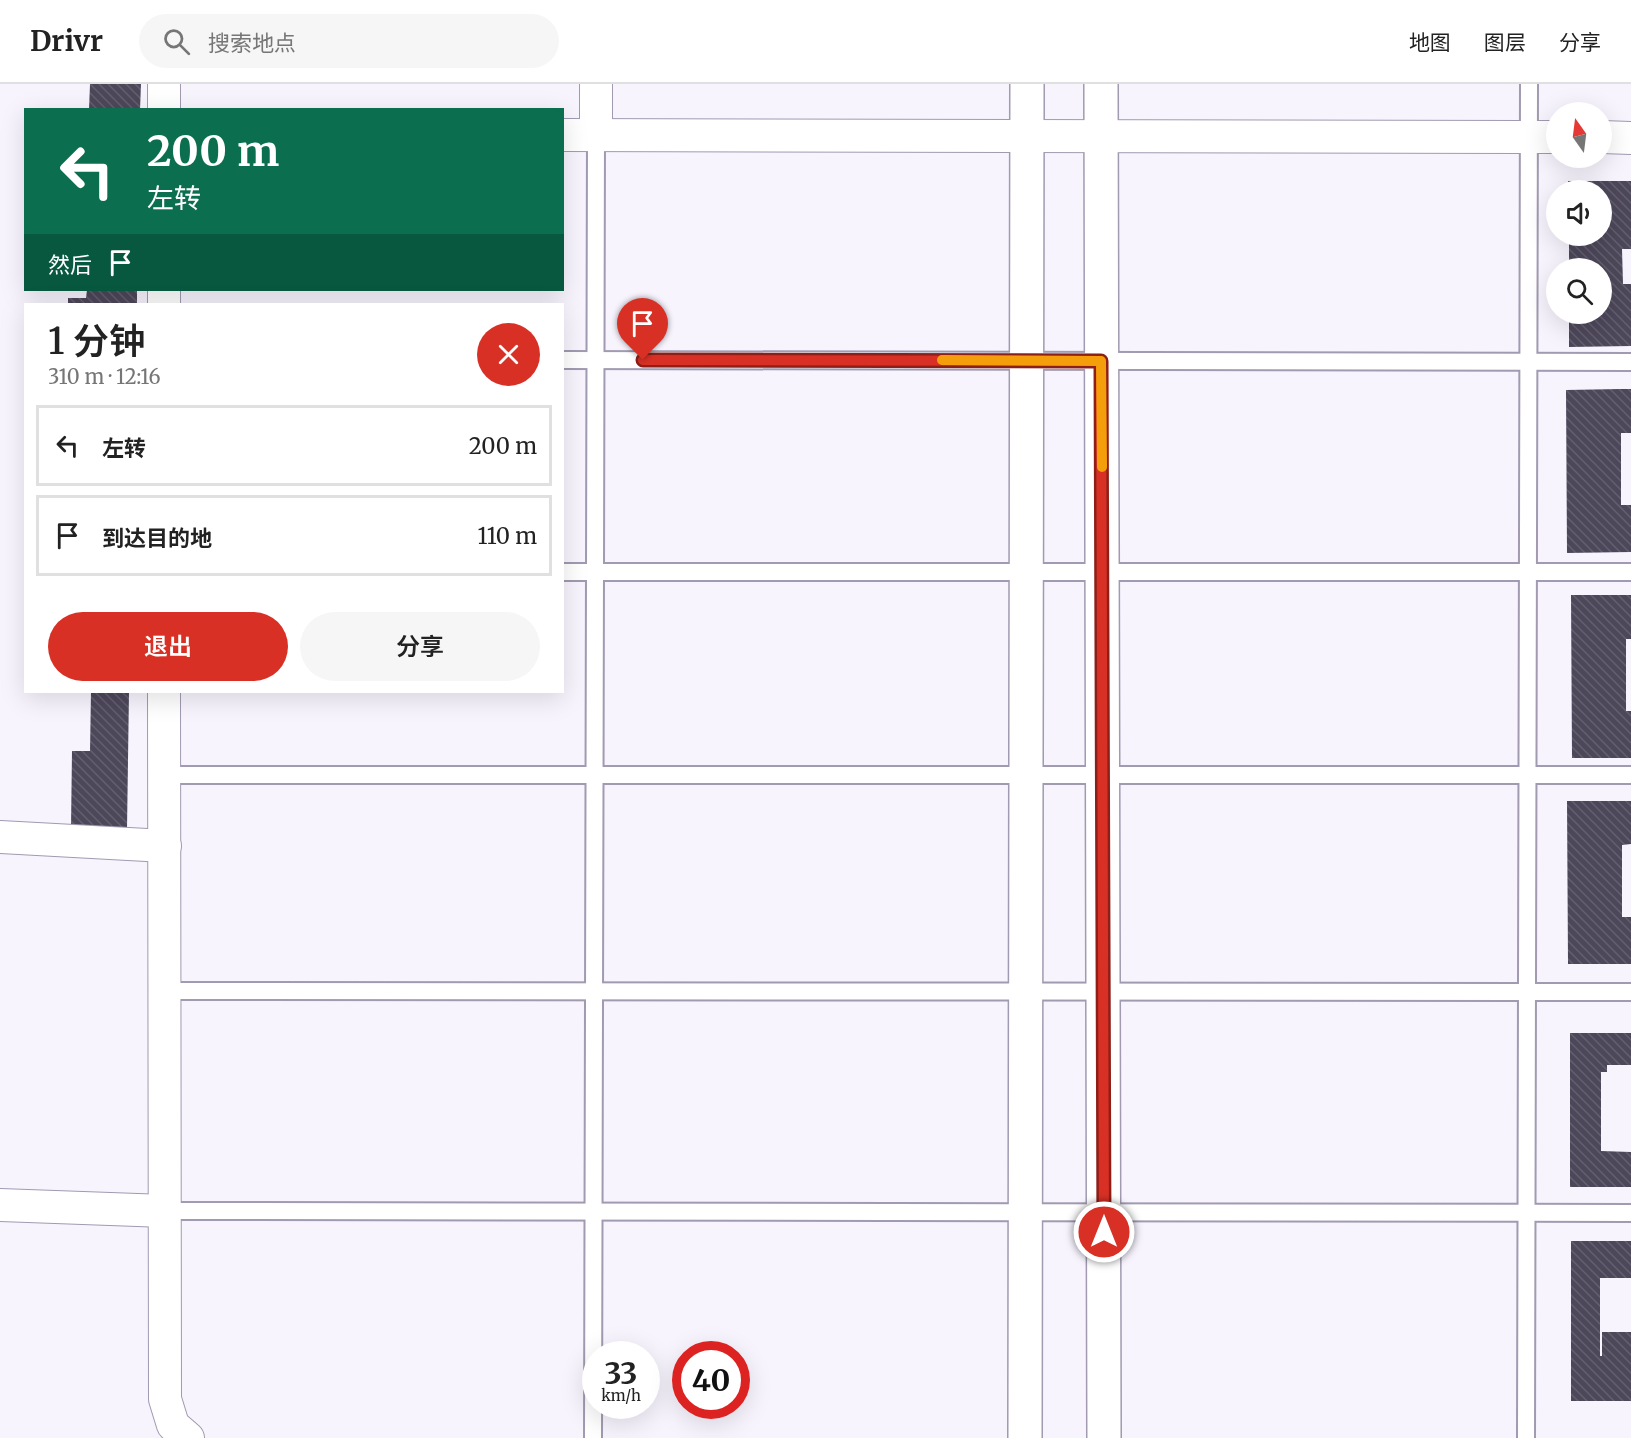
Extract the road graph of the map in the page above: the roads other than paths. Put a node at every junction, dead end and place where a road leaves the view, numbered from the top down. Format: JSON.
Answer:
{"nodes":[{"id":1,"x":164,"y":84,"type":"edge"},
{"id":2,"x":596,"y":84,"type":"edge"},
{"id":3,"x":1027,"y":84,"type":"edge"},
{"id":4,"x":1101,"y":84,"type":"edge"},
{"id":5,"x":1529,"y":84,"type":"edge"},
{"id":6,"x":164,"y":108,"type":"edge"},
{"id":7,"x":564,"y":135,"type":"edge"},
{"id":8,"x":596,"y":135,"type":"junction"},
{"id":9,"x":1027,"y":136,"type":"junction"},
{"id":10,"x":1100,"y":137,"type":"junction"},
{"id":11,"x":1543,"y":137,"type":"edge"},
{"id":12,"x":1612,"y":137,"type":"edge"},
{"id":13,"x":1631,"y":138,"type":"edge"},
{"id":14,"x":564,"y":360,"type":"edge"},
{"id":15,"x":596,"y":360,"type":"junction"},
{"id":16,"x":1027,"y":360,"type":"junction"},
{"id":17,"x":1101,"y":361,"type":"junction"},
{"id":18,"x":1528,"y":362,"type":"junction"},
{"id":19,"x":1631,"y":362,"type":"edge"},
{"id":20,"x":564,"y":572,"type":"edge"},
{"id":21,"x":595,"y":572,"type":"junction"},
{"id":22,"x":1026,"y":572,"type":"junction"},
{"id":23,"x":1102,"y":572,"type":"junction"},
{"id":24,"x":1528,"y":572,"type":"junction"},
{"id":25,"x":1631,"y":572,"type":"edge"},
{"id":26,"x":164,"y":693,"type":"edge"},
{"id":27,"x":164,"y":775,"type":"junction"},
{"id":28,"x":594,"y":775,"type":"junction"},
{"id":29,"x":1026,"y":775,"type":"junction"},
{"id":30,"x":1102,"y":775,"type":"junction"},
{"id":31,"x":1528,"y":775,"type":"junction"},
{"id":32,"x":1631,"y":775,"type":"edge"},
{"id":33,"x":0,"y":837,"type":"edge"},
{"id":34,"x":165,"y":846,"type":"junction"},
{"id":35,"x":164,"y":991,"type":"junction"},
{"id":36,"x":594,"y":991,"type":"junction"},
{"id":37,"x":1025,"y":992,"type":"junction"},
{"id":38,"x":1103,"y":992,"type":"junction"},
{"id":39,"x":1527,"y":992,"type":"junction"},
{"id":40,"x":1631,"y":992,"type":"edge"},
{"id":41,"x":0,"y":1205,"type":"edge"},
{"id":42,"x":165,"y":1211,"type":"junction"},
{"id":43,"x":594,"y":1212,"type":"junction"},
{"id":44,"x":1025,"y":1212,"type":"junction"},
{"id":45,"x":1104,"y":1213,"type":"junction"},
{"id":46,"x":1527,"y":1213,"type":"junction"},
{"id":47,"x":1631,"y":1213,"type":"edge"},
{"id":48,"x":188,"y":1438,"type":"edge"},
{"id":49,"x":593,"y":1438,"type":"edge"},
{"id":50,"x":1025,"y":1438,"type":"edge"},
{"id":51,"x":1104,"y":1438,"type":"edge"},
{"id":52,"x":1527,"y":1438,"type":"edge"}],
"edges":[{"from":1,"to":6,"type":"street"},
{"from":2,"to":8,"type":"street"},
{"from":3,"to":9,"type":"street"},
{"from":4,"to":10,"type":"street"},
{"from":5,"to":11,"type":"lane"},
{"from":7,"to":8,"type":"street"},
{"from":8,"to":9,"type":"street"},
{"from":8,"to":15,"type":"lane"},
{"from":9,"to":10,"type":"street"},
{"from":9,"to":16,"type":"street"},
{"from":10,"to":11,"type":"street"},
{"from":10,"to":17,"type":"street"},
{"from":11,"to":18,"type":"lane"},
{"from":12,"to":13,"type":"street"},
{"from":14,"to":15,"type":"lane"},
{"from":15,"to":16,"type":"lane"},
{"from":15,"to":21,"type":"lane"},
{"from":16,"to":17,"type":"lane"},
{"from":16,"to":22,"type":"street"},
{"from":17,"to":18,"type":"lane"},
{"from":17,"to":23,"type":"street"},
{"from":18,"to":19,"type":"lane"},
{"from":18,"to":24,"type":"lane"},
{"from":20,"to":21,"type":"lane"},
{"from":21,"to":22,"type":"lane"},
{"from":21,"to":28,"type":"lane"},
{"from":22,"to":23,"type":"lane"},
{"from":22,"to":29,"type":"street"},
{"from":23,"to":24,"type":"lane"},
{"from":23,"to":30,"type":"street"},
{"from":24,"to":25,"type":"lane"},
{"from":24,"to":31,"type":"lane"},
{"from":26,"to":27,"type":"street"},
{"from":27,"to":28,"type":"lane"},
{"from":27,"to":34,"type":"street"},
{"from":28,"to":29,"type":"lane"},
{"from":28,"to":36,"type":"lane"},
{"from":29,"to":30,"type":"lane"},
{"from":29,"to":37,"type":"street"},
{"from":30,"to":31,"type":"lane"},
{"from":30,"to":38,"type":"street"},
{"from":31,"to":32,"type":"lane"},
{"from":31,"to":39,"type":"lane"},
{"from":33,"to":34,"type":"street"},
{"from":34,"to":35,"type":"street"},
{"from":35,"to":36,"type":"lane"},
{"from":35,"to":42,"type":"street"},
{"from":36,"to":37,"type":"lane"},
{"from":36,"to":43,"type":"lane"},
{"from":37,"to":38,"type":"lane"},
{"from":37,"to":44,"type":"street"},
{"from":38,"to":39,"type":"lane"},
{"from":38,"to":45,"type":"street"},
{"from":39,"to":40,"type":"lane"},
{"from":39,"to":46,"type":"lane"},
{"from":41,"to":42,"type":"street"},
{"from":42,"to":43,"type":"lane"},
{"from":42,"to":48,"type":"street"},
{"from":43,"to":44,"type":"lane"},
{"from":43,"to":49,"type":"lane"},
{"from":44,"to":45,"type":"lane"},
{"from":44,"to":50,"type":"street"},
{"from":45,"to":46,"type":"lane"},
{"from":45,"to":51,"type":"street"},
{"from":46,"to":47,"type":"lane"},
{"from":46,"to":52,"type":"lane"}]}
